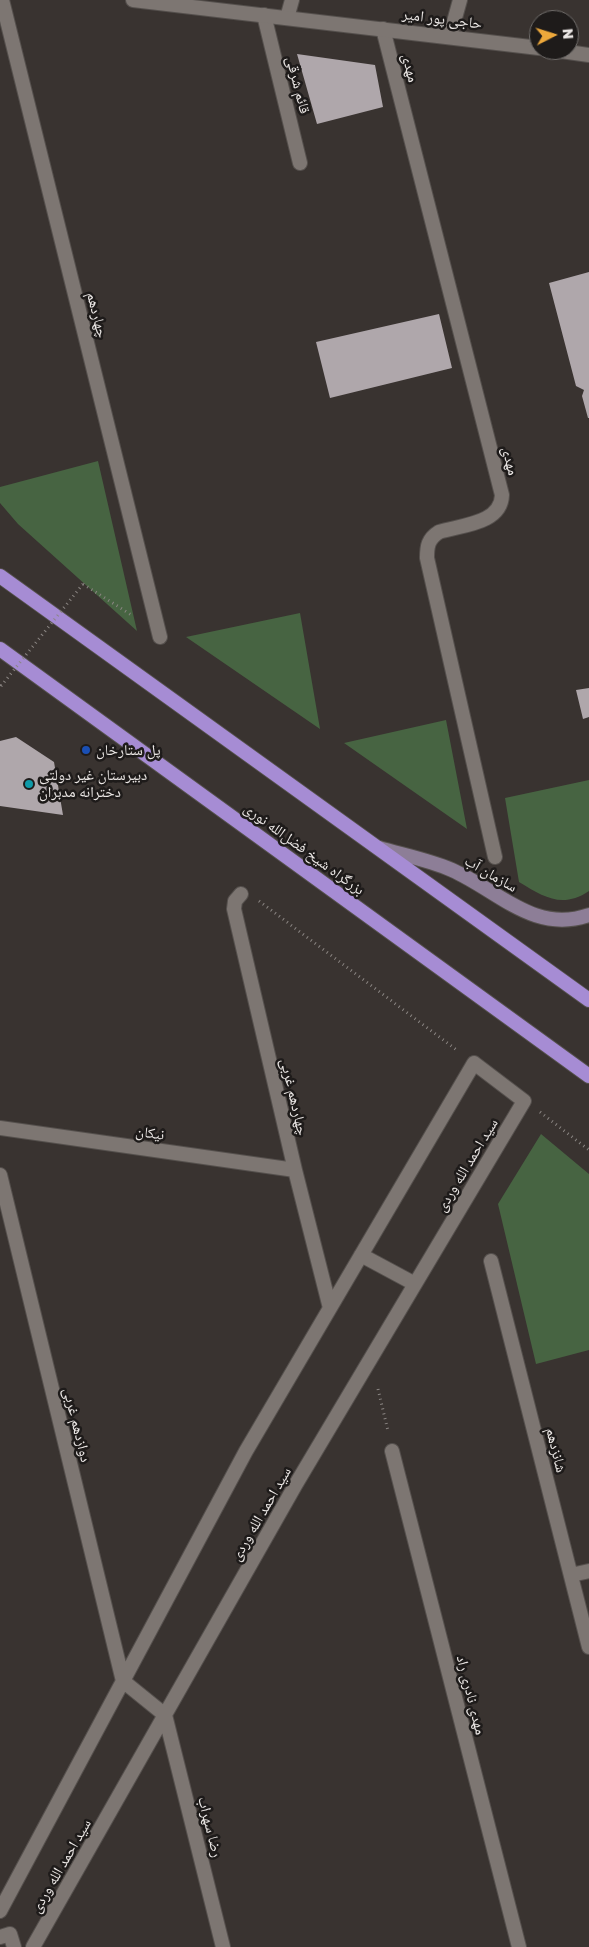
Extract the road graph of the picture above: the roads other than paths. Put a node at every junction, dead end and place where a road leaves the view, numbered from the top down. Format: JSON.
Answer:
{"nodes":[{"id":1,"x":2,"y":0,"type":"edge"},
{"id":2,"x":133,"y":0,"type":"edge"},
{"id":3,"x":292,"y":0,"type":"edge"},
{"id":4,"x":460,"y":0,"type":"edge"},
{"id":5,"x":152,"y":1,"type":"edge"},
{"id":6,"x":264,"y":15,"type":"junction"},
{"id":7,"x":287,"y":18,"type":"junction"},
{"id":8,"x":383,"y":29,"type":"junction"},
{"id":9,"x":450,"y":36,"type":"junction"},
{"id":10,"x":529,"y":47,"type":"edge"},
{"id":11,"x":300,"y":163,"type":"dead end"},
{"id":12,"x":0,"y":576,"type":"edge"},
{"id":13,"x":160,"y":637,"type":"dead end"},
{"id":14,"x":0,"y":649,"type":"edge"},
{"id":15,"x":376,"y":847,"type":"junction"},
{"id":16,"x":495,"y":857,"type":"dead end"},
{"id":17,"x":241,"y":894,"type":"road end"},
{"id":18,"x":589,"y":914,"type":"edge"},
{"id":19,"x":589,"y":1000,"type":"edge"},
{"id":20,"x":589,"y":1076,"type":"edge"},
{"id":21,"x":0,"y":1128,"type":"edge"},
{"id":22,"x":295,"y":1170,"type":"junction"},
{"id":23,"x":0,"y":1175,"type":"edge"},
{"id":24,"x":361,"y":1255,"type":"junction"},
{"id":25,"x":491,"y":1261,"type":"dead end"},
{"id":26,"x":415,"y":1284,"type":"junction"},
{"id":27,"x":330,"y":1308,"type":"junction"},
{"id":28,"x":392,"y":1451,"type":"road end"},
{"id":29,"x":589,"y":1571,"type":"edge"},
{"id":30,"x":571,"y":1575,"type":"junction"},
{"id":31,"x":589,"y":1648,"type":"edge"},
{"id":32,"x":123,"y":1682,"type":"junction"},
{"id":33,"x":165,"y":1715,"type":"junction"},
{"id":34,"x":0,"y":1911,"type":"edge"},
{"id":35,"x":33,"y":1947,"type":"edge"},
{"id":36,"x":223,"y":1947,"type":"edge"},
{"id":37,"x":519,"y":1947,"type":"edge"}],
"edges":[{"from":1,"to":13,"type":"street","name":"چهاردهم"},
{"from":2,"to":5,"type":"street","name":"حاجی پور امیر"},
{"from":3,"to":7,"type":"street"},
{"from":4,"to":9,"type":"street"},
{"from":5,"to":6,"type":"street","name":"حاجی پور امیر"},
{"from":6,"to":7,"type":"street","name":"حاجی پور امیر"},
{"from":6,"to":11,"type":"street","name":"قائم شرقی"},
{"from":7,"to":8,"type":"street","name":"حاجی پور امیر"},
{"from":8,"to":9,"type":"street","name":"حاجی پور امیر"},
{"from":8,"to":16,"type":"street","name":"مهدی"},
{"from":9,"to":10,"type":"street","name":"حاجی پور امیر"},
{"from":12,"to":15,"type":"highway"},
{"from":14,"to":20,"type":"highway","name":"بزرگراه شیخ فضل‌الله نوری"},
{"from":15,"to":18,"type":"main road","name":"سازمان آب"},
{"from":15,"to":19,"type":"highway"},
{"from":17,"to":22,"type":"street","name":"چهاردهم غربی"},
{"from":21,"to":22,"type":"street","name":"نیکان"},
{"from":22,"to":27,"type":"street","name":"چهاردهم غربی"},
{"from":23,"to":32,"type":"street","name":"دوازدهم غربی"},
{"from":24,"to":26,"type":"street"},
{"from":24,"to":26,"type":"street","name":"سید احمد الله وردی"},
{"from":24,"to":27,"type":"street","name":"سید احمد الله وردی"},
{"from":25,"to":30,"type":"street","name":"شانزدهم"},
{"from":26,"to":33,"type":"street","name":"سید احمد الله وردی"},
{"from":27,"to":32,"type":"street","name":"سید احمد الله وردی"},
{"from":28,"to":37,"type":"street","name":"مهدی نادری راد"},
{"from":29,"to":30,"type":"street"},
{"from":30,"to":31,"type":"street","name":"شانزدهم"},
{"from":32,"to":33,"type":"street"},
{"from":32,"to":34,"type":"street","name":"سید احمد الله وردی"},
{"from":33,"to":35,"type":"street","name":"سید احمد الله وردی"},
{"from":33,"to":36,"type":"street","name":"رضا سهراب"}]}
